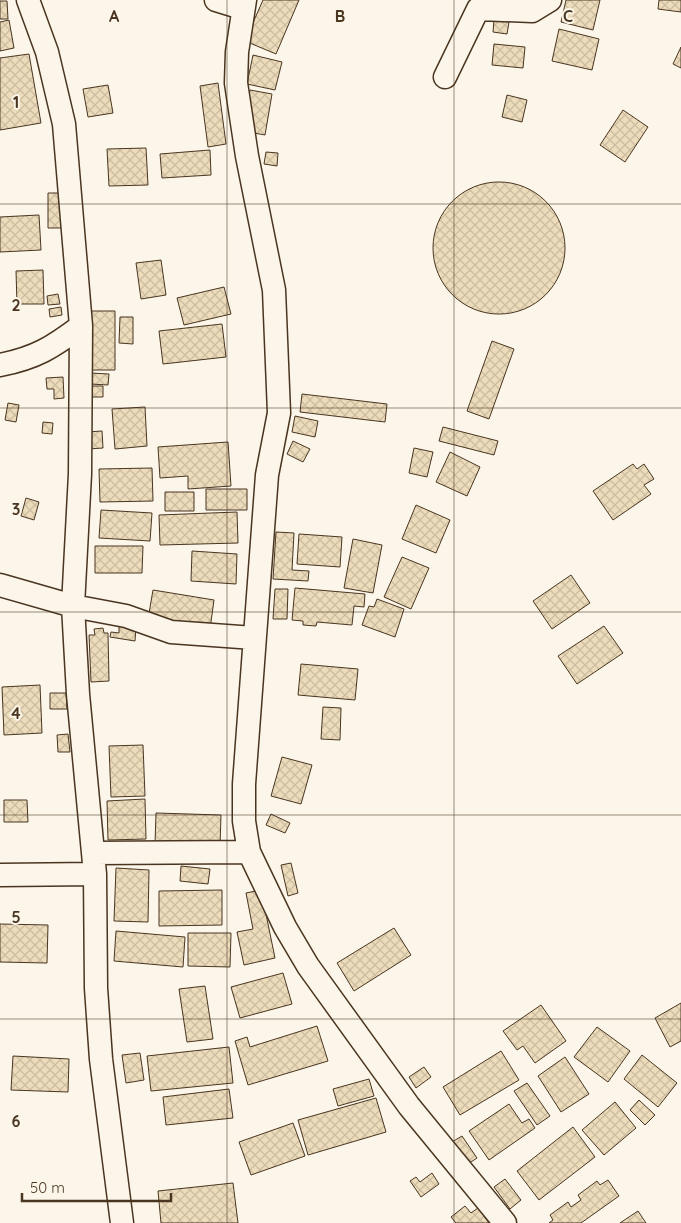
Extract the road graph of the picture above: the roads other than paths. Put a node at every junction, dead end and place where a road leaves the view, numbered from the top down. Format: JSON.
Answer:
{"nodes":[{"id":1,"x":28,"y":0,"type":"edge"},
{"id":2,"x":216,"y":0,"type":"edge"},
{"id":3,"x":550,"y":0,"type":"edge"},
{"id":4,"x":243,"y":4,"type":"edge"},
{"id":5,"x":445,"y":76,"type":"dead end"},
{"id":6,"x":81,"y":326,"type":"junction"},
{"id":7,"x":0,"y":365,"type":"edge"},
{"id":8,"x":0,"y":585,"type":"edge"},
{"id":9,"x":73,"y":606,"type":"junction"},
{"id":10,"x":254,"y":638,"type":"junction"},
{"id":11,"x":249,"y":852,"type":"junction"},
{"id":12,"x":94,"y":864,"type":"junction"},
{"id":13,"x":0,"y":875,"type":"edge"},
{"id":14,"x":122,"y":1223,"type":"edge"},
{"id":15,"x":505,"y":1223,"type":"edge"}],
"edges":[{"from":1,"to":6,"type":"street"},
{"from":2,"to":4,"type":"street"},
{"from":3,"to":5,"type":"street"},
{"from":4,"to":10,"type":"street"},
{"from":6,"to":7,"type":"street"},
{"from":6,"to":9,"type":"street"},
{"from":8,"to":9,"type":"street"},
{"from":9,"to":10,"type":"street"},
{"from":9,"to":12,"type":"street"},
{"from":10,"to":11,"type":"street"},
{"from":11,"to":12,"type":"street"},
{"from":11,"to":15,"type":"street"},
{"from":12,"to":13,"type":"street"},
{"from":12,"to":14,"type":"street"}]}
